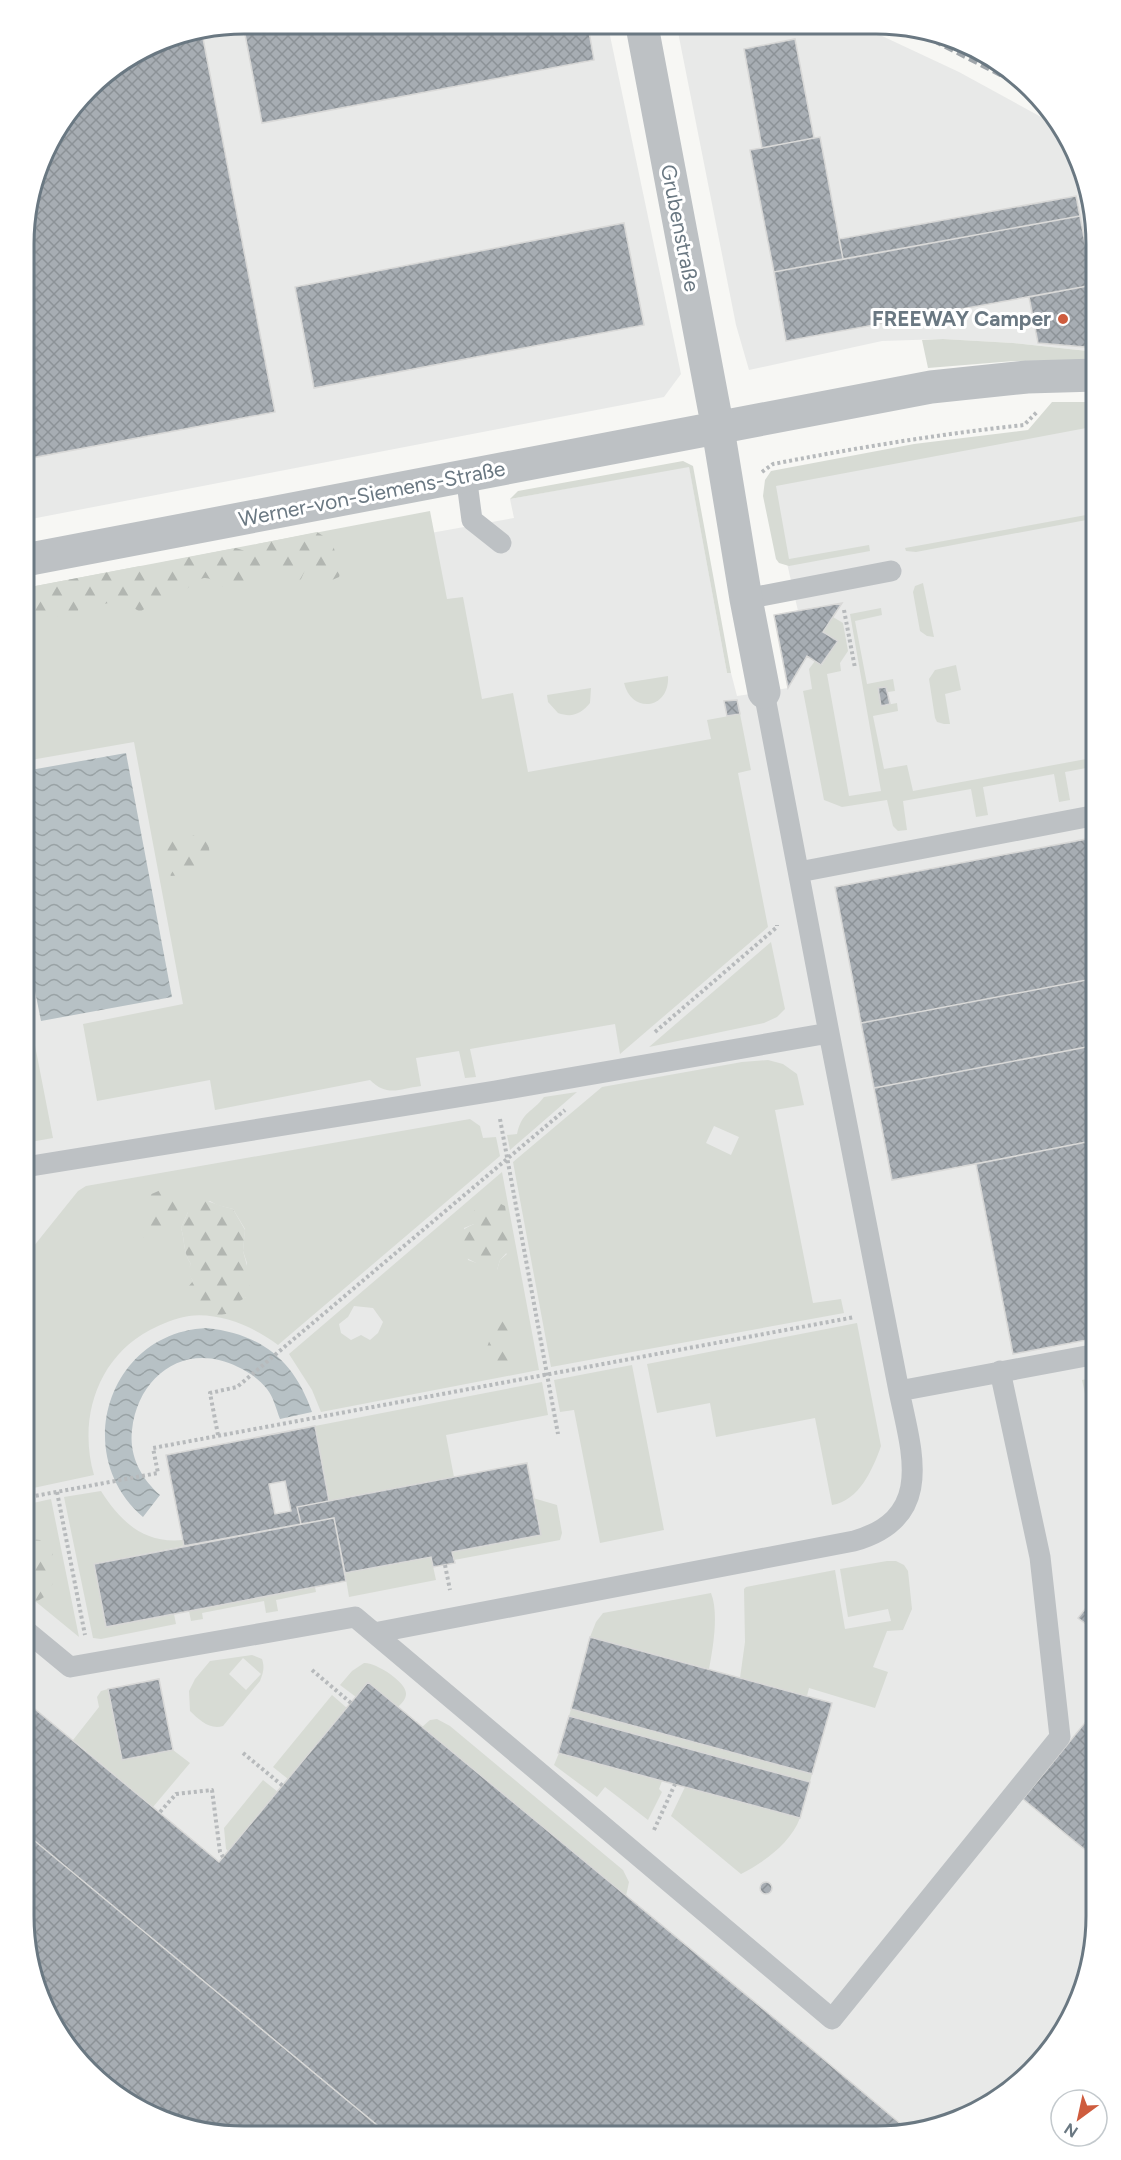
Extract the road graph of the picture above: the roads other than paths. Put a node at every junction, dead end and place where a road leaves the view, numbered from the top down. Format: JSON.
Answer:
{"nodes":[{"id":1,"x":644,"y":34,"type":"edge"},
{"id":2,"x":1086,"y":375,"type":"edge"},
{"id":3,"x":718,"y":429,"type":"junction"},
{"id":4,"x":466,"y":475,"type":"junction"},
{"id":5,"x":501,"y":543,"type":"dead end"},
{"id":6,"x":34,"y":558,"type":"edge"},
{"id":7,"x":891,"y":571,"type":"dead end"},
{"id":8,"x":746,"y":599,"type":"junction"},
{"id":9,"x":764,"y":692,"type":"joint"},
{"id":10,"x":1086,"y":817,"type":"edge"},
{"id":11,"x":799,"y":872,"type":"junction"},
{"id":12,"x":829,"y":1033,"type":"junction"},
{"id":13,"x":34,"y":1166,"type":"edge"},
{"id":14,"x":1086,"y":1356,"type":"edge"},
{"id":15,"x":1000,"y":1371,"type":"junction"},
{"id":16,"x":899,"y":1391,"type":"junction"},
{"id":17,"x":374,"y":1633,"type":"junction"},
{"id":18,"x":34,"y":1637,"type":"edge"}],
"edges":[{"from":1,"to":3,"type":"street","name":"Grubenstraße"},
{"from":2,"to":3,"type":"street","name":"Werner-von-Siemens-Straße"},
{"from":3,"to":4,"type":"street","name":"Werner-von-Siemens-Straße"},
{"from":3,"to":8,"type":"street"},
{"from":4,"to":5,"type":"lane"},
{"from":4,"to":6,"type":"street","name":"Werner-von-Siemens-Straße"},
{"from":7,"to":8,"type":"lane"},
{"from":8,"to":9,"type":"street"},
{"from":9,"to":11,"type":"lane"},
{"from":10,"to":11,"type":"lane"},
{"from":11,"to":12,"type":"lane"},
{"from":12,"to":13,"type":"lane"},
{"from":12,"to":16,"type":"lane"},
{"from":14,"to":15,"type":"lane"},
{"from":15,"to":16,"type":"lane"},
{"from":15,"to":17,"type":"lane"},
{"from":16,"to":17,"type":"lane"},
{"from":17,"to":18,"type":"lane"}]}
